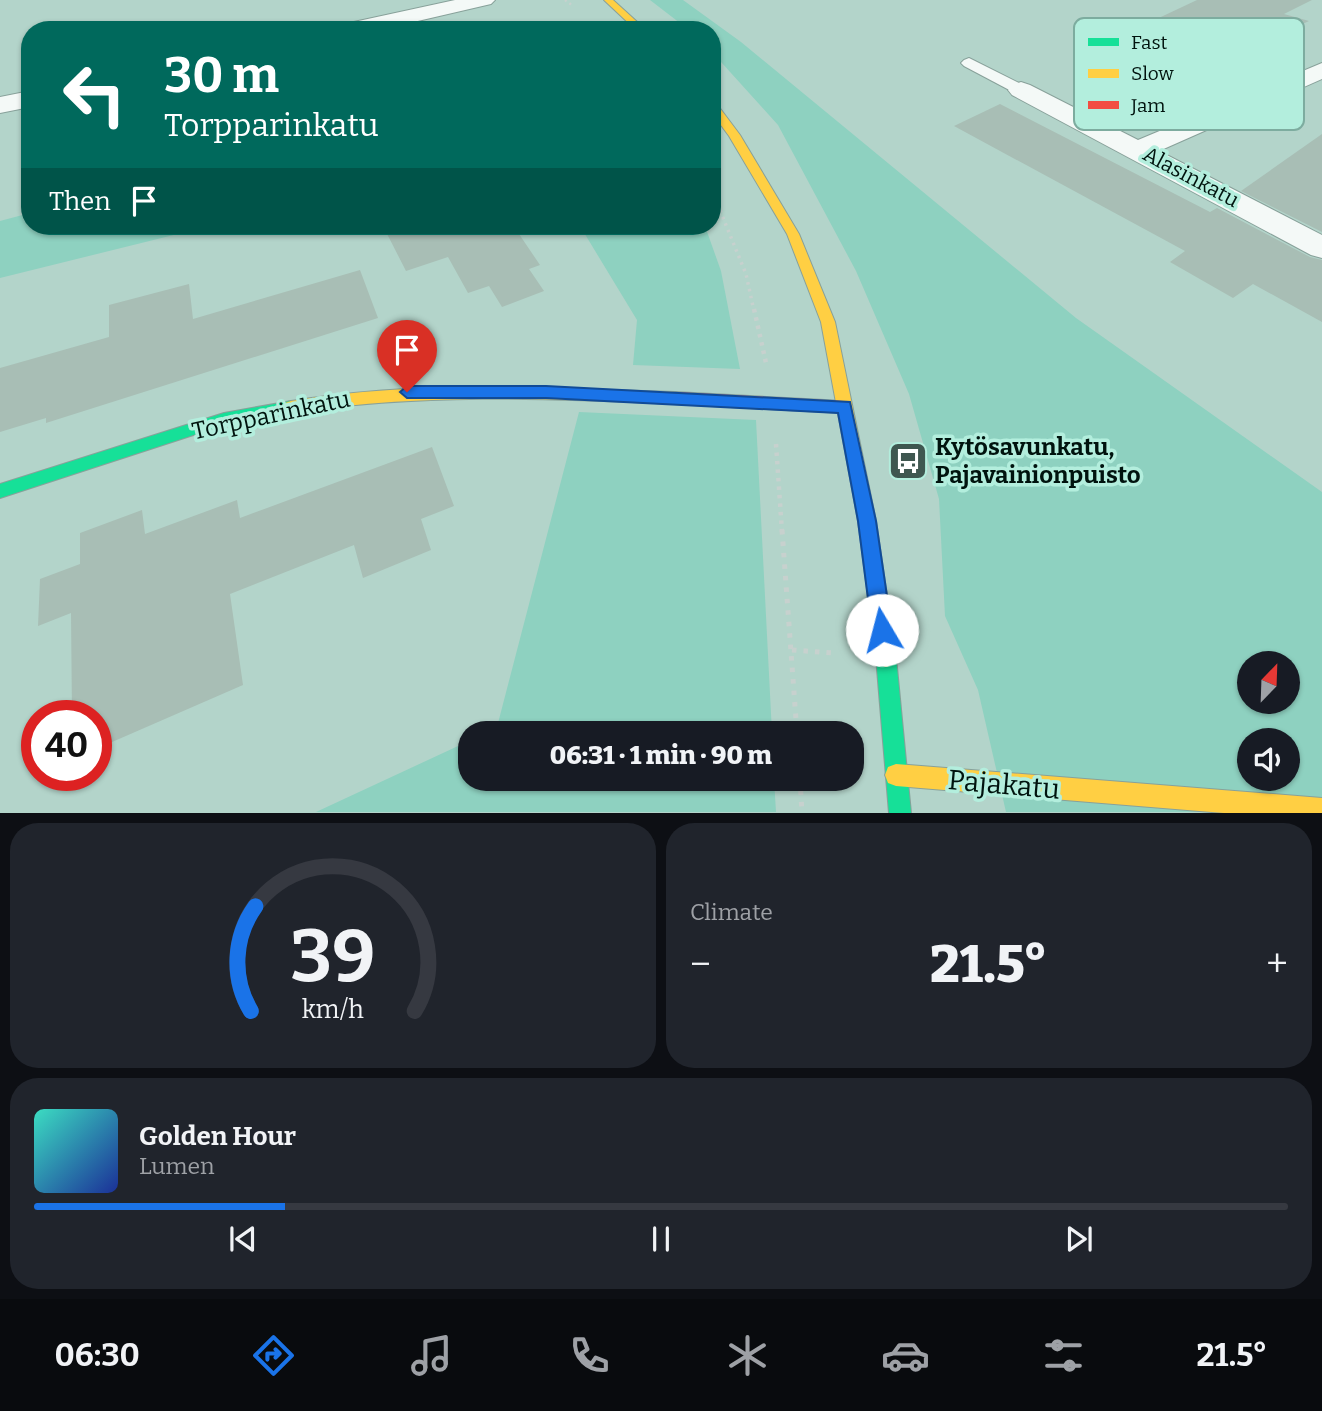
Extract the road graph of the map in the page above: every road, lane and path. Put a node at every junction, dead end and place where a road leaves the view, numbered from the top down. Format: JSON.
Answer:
{"nodes":[{"id":1,"x":484,"y":0,"type":"edge"},
{"id":2,"x":608,"y":0,"type":"edge"},
{"id":3,"x":389,"y":21,"type":"edge"},
{"id":4,"x":632,"y":21,"type":"edge"},
{"id":5,"x":969,"y":63,"type":"dead end"},
{"id":6,"x":1322,"y":70,"type":"edge"},
{"id":7,"x":1304,"y":78,"type":"edge"},
{"id":8,"x":1021,"y":90,"type":"joint"},
{"id":9,"x":21,"y":101,"type":"edge"},
{"id":10,"x":0,"y":105,"type":"edge"},
{"id":11,"x":1074,"y":117,"type":"edge"},
{"id":12,"x":721,"y":118,"type":"edge"},
{"id":13,"x":1100,"y":130,"type":"edge"},
{"id":14,"x":1185,"y":130,"type":"edge"},
{"id":15,"x":1139,"y":150,"type":"junction"},
{"id":16,"x":721,"y":213,"type":"edge"},
{"id":17,"x":1322,"y":248,"type":"edge"},
{"id":18,"x":772,"y":404,"type":"junction"},
{"id":19,"x":844,"y":407,"type":"junction"},
{"id":20,"x":0,"y":491,"type":"edge"},
{"id":21,"x":796,"y":721,"type":"edge"},
{"id":22,"x":896,"y":775,"type":"junction"},
{"id":23,"x":801,"y":791,"type":"edge"},
{"id":24,"x":1322,"y":809,"type":"edge"},
{"id":25,"x":802,"y":813,"type":"edge"},
{"id":26,"x":900,"y":813,"type":"edge"}],
"edges":[{"from":1,"to":3,"type":"street"},
{"from":2,"to":4,"type":"street"},
{"from":5,"to":8,"type":"lane"},
{"from":6,"to":7,"type":"street"},
{"from":8,"to":11,"type":"street","name":"Alasinkatu"},
{"from":9,"to":10,"type":"street"},
{"from":12,"to":19,"type":"street"},
{"from":13,"to":15,"type":"street","name":"Alasinkatu"},
{"from":14,"to":15,"type":"street"},
{"from":15,"to":17,"type":"street","name":"Alasinkatu"},
{"from":16,"to":18,"type":"path"},
{"from":18,"to":19,"type":"street","name":"Torpparinkatu"},
{"from":18,"to":20,"type":"street","name":"Torpparinkatu"},
{"from":18,"to":21,"type":"path"},
{"from":19,"to":22,"type":"street"},
{"from":22,"to":24,"type":"street","name":"Pajakatu"},
{"from":22,"to":26,"type":"street"},
{"from":23,"to":25,"type":"path"}]}
